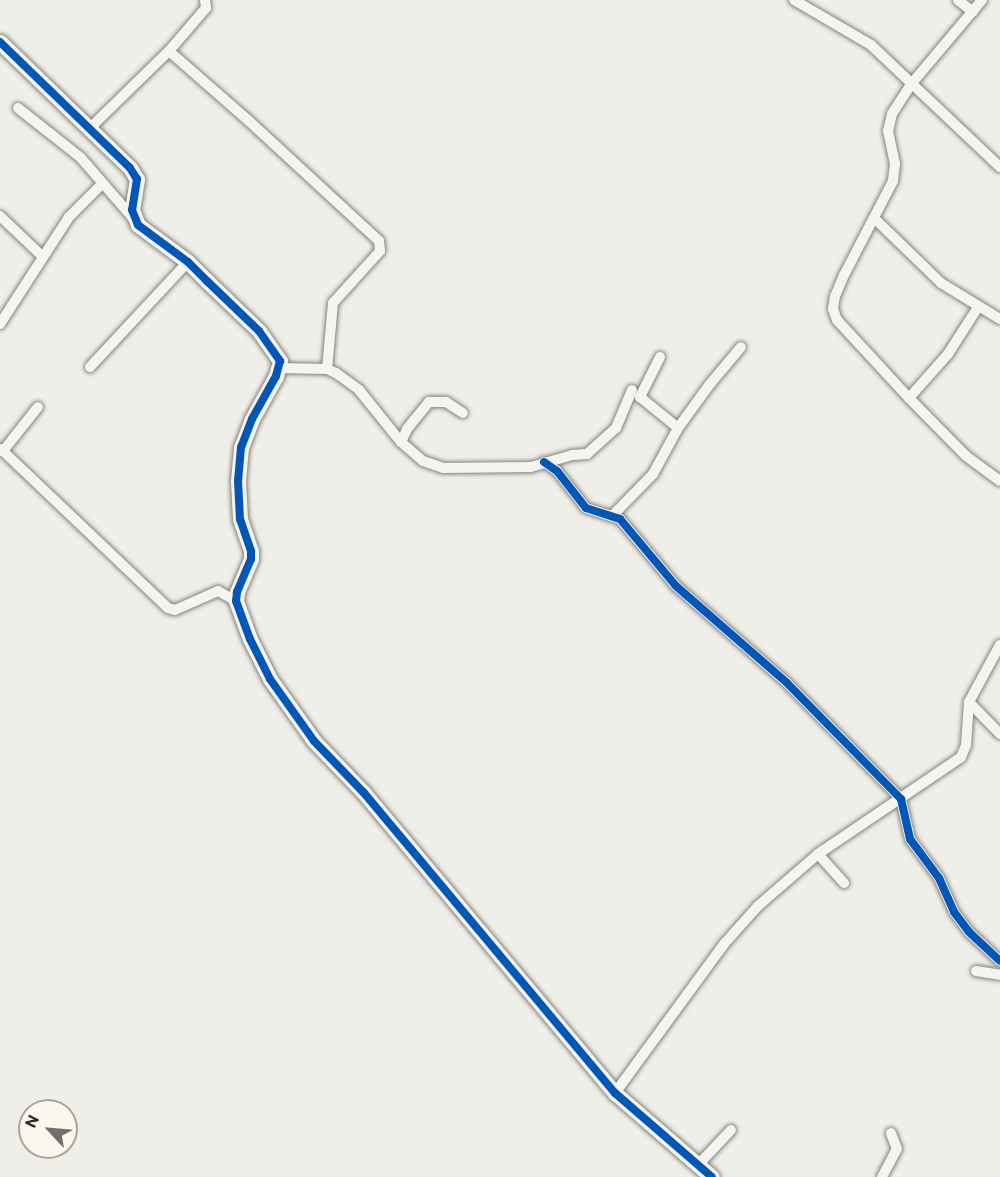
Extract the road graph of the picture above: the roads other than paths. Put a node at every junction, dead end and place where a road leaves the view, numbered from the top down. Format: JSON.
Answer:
{"nodes":[{"id":1,"x":206,"y":0,"type":"edge"},
{"id":2,"x":794,"y":0,"type":"edge"},
{"id":3,"x":958,"y":0,"type":"edge"},
{"id":4,"x":982,"y":0,"type":"edge"},
{"id":5,"x":973,"y":12,"type":"junction"},
{"id":6,"x":0,"y":42,"type":"edge"},
{"id":7,"x":170,"y":51,"type":"junction"},
{"id":8,"x":912,"y":83,"type":"junction"},
{"id":9,"x":18,"y":108,"type":"dead end"},
{"id":10,"x":90,"y":128,"type":"junction"},
{"id":11,"x":1000,"y":167,"type":"edge"},
{"id":12,"x":102,"y":184,"type":"junction"},
{"id":13,"x":0,"y":216,"type":"edge"},
{"id":14,"x":133,"y":218,"type":"junction"},
{"id":15,"x":874,"y":218,"type":"junction"},
{"id":16,"x":42,"y":256,"type":"junction"},
{"id":17,"x":188,"y":262,"type":"junction"},
{"id":18,"x":978,"y":307,"type":"junction"},
{"id":19,"x":1000,"y":319,"type":"edge"},
{"id":20,"x":0,"y":324,"type":"edge"},
{"id":21,"x":741,"y":347,"type":"dead end"},
{"id":22,"x":660,"y":357,"type":"dead end"},
{"id":23,"x":90,"y":368,"type":"dead end"},
{"id":24,"x":279,"y":368,"type":"junction"},
{"id":25,"x":327,"y":369,"type":"junction"},
{"id":26,"x":632,"y":390,"type":"dead end"},
{"id":27,"x":909,"y":399,"type":"junction"},
{"id":28,"x":38,"y":407,"type":"dead end"},
{"id":29,"x":463,"y":413,"type":"dead end"},
{"id":30,"x":678,"y":428,"type":"junction"},
{"id":31,"x":401,"y":442,"type":"junction"},
{"id":32,"x":1,"y":450,"type":"edge"},
{"id":33,"x":544,"y":462,"type":"junction"},
{"id":34,"x":1000,"y":481,"type":"edge"},
{"id":35,"x":613,"y":515,"type":"junction"},
{"id":36,"x":236,"y":601,"type":"junction"},
{"id":37,"x":1000,"y":645,"type":"edge"},
{"id":38,"x":969,"y":702,"type":"junction"},
{"id":39,"x":1000,"y":734,"type":"edge"},
{"id":40,"x":901,"y":799,"type":"junction"},
{"id":41,"x":819,"y":854,"type":"junction"},
{"id":42,"x":844,"y":883,"type":"dead end"},
{"id":43,"x":1000,"y":961,"type":"edge"},
{"id":44,"x":976,"y":971,"type":"dead end"},
{"id":45,"x":1000,"y":975,"type":"edge"},
{"id":46,"x":615,"y":1093,"type":"junction"},
{"id":47,"x":730,"y":1130,"type":"dead end"},
{"id":48,"x":891,"y":1134,"type":"dead end"},
{"id":49,"x":698,"y":1165,"type":"junction"},
{"id":50,"x":712,"y":1177,"type":"edge"},
{"id":51,"x":882,"y":1177,"type":"edge"}],
"edges":[{"from":1,"to":7,"type":"street"},
{"from":2,"to":8,"type":"street"},
{"from":3,"to":5,"type":"street"},
{"from":4,"to":5,"type":"street"},
{"from":5,"to":8,"type":"street"},
{"from":6,"to":10,"type":"street"},
{"from":7,"to":10,"type":"street"},
{"from":7,"to":25,"type":"street"},
{"from":8,"to":11,"type":"street"},
{"from":8,"to":15,"type":"street"},
{"from":9,"to":12,"type":"street"},
{"from":10,"to":14,"type":"street"},
{"from":12,"to":14,"type":"street"},
{"from":12,"to":16,"type":"street"},
{"from":13,"to":16,"type":"street"},
{"from":14,"to":17,"type":"street"},
{"from":15,"to":18,"type":"street"},
{"from":15,"to":27,"type":"street"},
{"from":16,"to":20,"type":"street"},
{"from":17,"to":23,"type":"street"},
{"from":17,"to":24,"type":"street"},
{"from":18,"to":19,"type":"street"},
{"from":18,"to":27,"type":"street"},
{"from":21,"to":30,"type":"street"},
{"from":22,"to":30,"type":"street"},
{"from":24,"to":25,"type":"street"},
{"from":24,"to":36,"type":"street"},
{"from":25,"to":31,"type":"street"},
{"from":26,"to":33,"type":"street"},
{"from":27,"to":34,"type":"street"},
{"from":28,"to":32,"type":"street"},
{"from":29,"to":31,"type":"street"},
{"from":30,"to":35,"type":"street"},
{"from":31,"to":33,"type":"street"},
{"from":32,"to":36,"type":"street"},
{"from":33,"to":35,"type":"street"},
{"from":35,"to":40,"type":"street"},
{"from":36,"to":46,"type":"street"},
{"from":37,"to":38,"type":"street"},
{"from":38,"to":39,"type":"street"},
{"from":38,"to":40,"type":"street"},
{"from":40,"to":41,"type":"street"},
{"from":40,"to":43,"type":"street"},
{"from":41,"to":42,"type":"street"},
{"from":41,"to":46,"type":"street"},
{"from":44,"to":45,"type":"street"},
{"from":46,"to":49,"type":"street"},
{"from":47,"to":49,"type":"street"},
{"from":48,"to":51,"type":"street"},
{"from":49,"to":50,"type":"street"}]}
